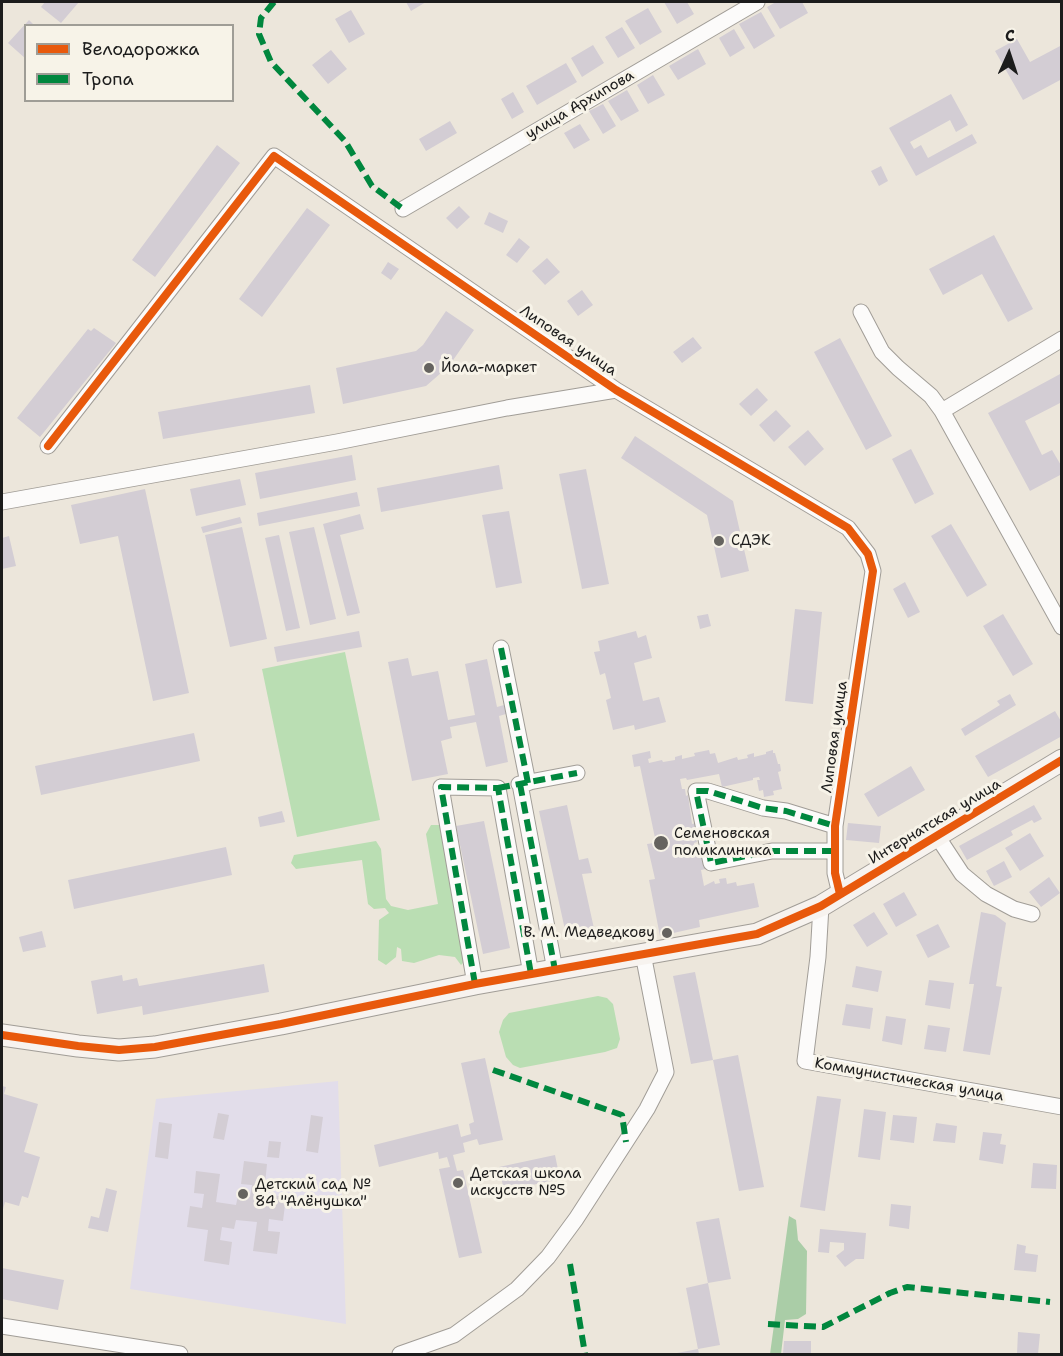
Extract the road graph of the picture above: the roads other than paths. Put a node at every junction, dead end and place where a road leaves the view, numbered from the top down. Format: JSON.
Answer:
{"nodes":[{"id":1,"x":757,"y":2,"type":"edge"},
{"id":2,"x":403,"y":209,"type":"dead end"},
{"id":3,"x":861,"y":312,"type":"dead end"},
{"id":4,"x":1062,"y":339,"type":"edge"},
{"id":5,"x":616,"y":390,"type":"junction"},
{"id":6,"x":942,"y":411,"type":"junction"},
{"id":7,"x":48,"y":446,"type":"dead end"},
{"id":8,"x":2,"y":502,"type":"edge"},
{"id":9,"x":1062,"y":627,"type":"edge"},
{"id":10,"x":501,"y":648,"type":"dead end"},
{"id":11,"x":1062,"y":760,"type":"edge"},
{"id":12,"x":577,"y":773,"type":"dead end"},
{"id":13,"x":524,"y":783,"type":"junction"},
{"id":14,"x":498,"y":788,"type":"junction"},
{"id":15,"x":835,"y":826,"type":"junction"},
{"id":16,"x":937,"y":836,"type":"junction"},
{"id":17,"x":834,"y":851,"type":"junction"},
{"id":18,"x":840,"y":894,"type":"junction"},
{"id":19,"x":821,"y":906,"type":"junction"},
{"id":20,"x":1032,"y":914,"type":"dead end"},
{"id":21,"x":644,"y":954,"type":"junction"},
{"id":22,"x":555,"y":970,"type":"junction"},
{"id":23,"x":531,"y":974,"type":"junction"},
{"id":24,"x":475,"y":984,"type":"junction"},
{"id":25,"x":2,"y":1035,"type":"edge"},
{"id":26,"x":1062,"y":1107,"type":"edge"},
{"id":27,"x":2,"y":1326,"type":"edge"},
{"id":28,"x":180,"y":1354,"type":"edge"},
{"id":29,"x":400,"y":1354,"type":"edge"}],
"edges":[{"from":1,"to":2,"type":"street","name":"улица Архипова"},
{"from":3,"to":6,"type":"street"},
{"from":4,"to":6,"type":"street"},
{"from":5,"to":7,"type":"street","name":"Липовая улица"},
{"from":5,"to":8,"type":"street"},
{"from":5,"to":15,"type":"street","name":"Липовая улица"},
{"from":6,"to":9,"type":"street"},
{"from":10,"to":13,"type":"street"},
{"from":11,"to":16,"type":"street","name":"Интернатская улица"},
{"from":12,"to":13,"type":"street"},
{"from":13,"to":14,"type":"street"},
{"from":13,"to":22,"type":"street"},
{"from":14,"to":23,"type":"street"},
{"from":14,"to":24,"type":"street"},
{"from":15,"to":17,"type":"street","name":"Липовая улица"},
{"from":15,"to":17,"type":"street"},
{"from":16,"to":18,"type":"street","name":"Интернатская улица"},
{"from":16,"to":20,"type":"street"},
{"from":17,"to":18,"type":"street","name":"Липовая улица"},
{"from":18,"to":19,"type":"street","name":"Интернатская улица"},
{"from":19,"to":21,"type":"street","name":"Интернатская улица"},
{"from":19,"to":26,"type":"street","name":"Коммунистическая улица"},
{"from":21,"to":22,"type":"street","name":"Интернатская улица"},
{"from":21,"to":29,"type":"street"},
{"from":22,"to":23,"type":"street","name":"Интернатская улица"},
{"from":23,"to":24,"type":"street","name":"Интернатская улица"},
{"from":24,"to":25,"type":"street","name":"Интернатская улица"},
{"from":27,"to":28,"type":"street"}]}
